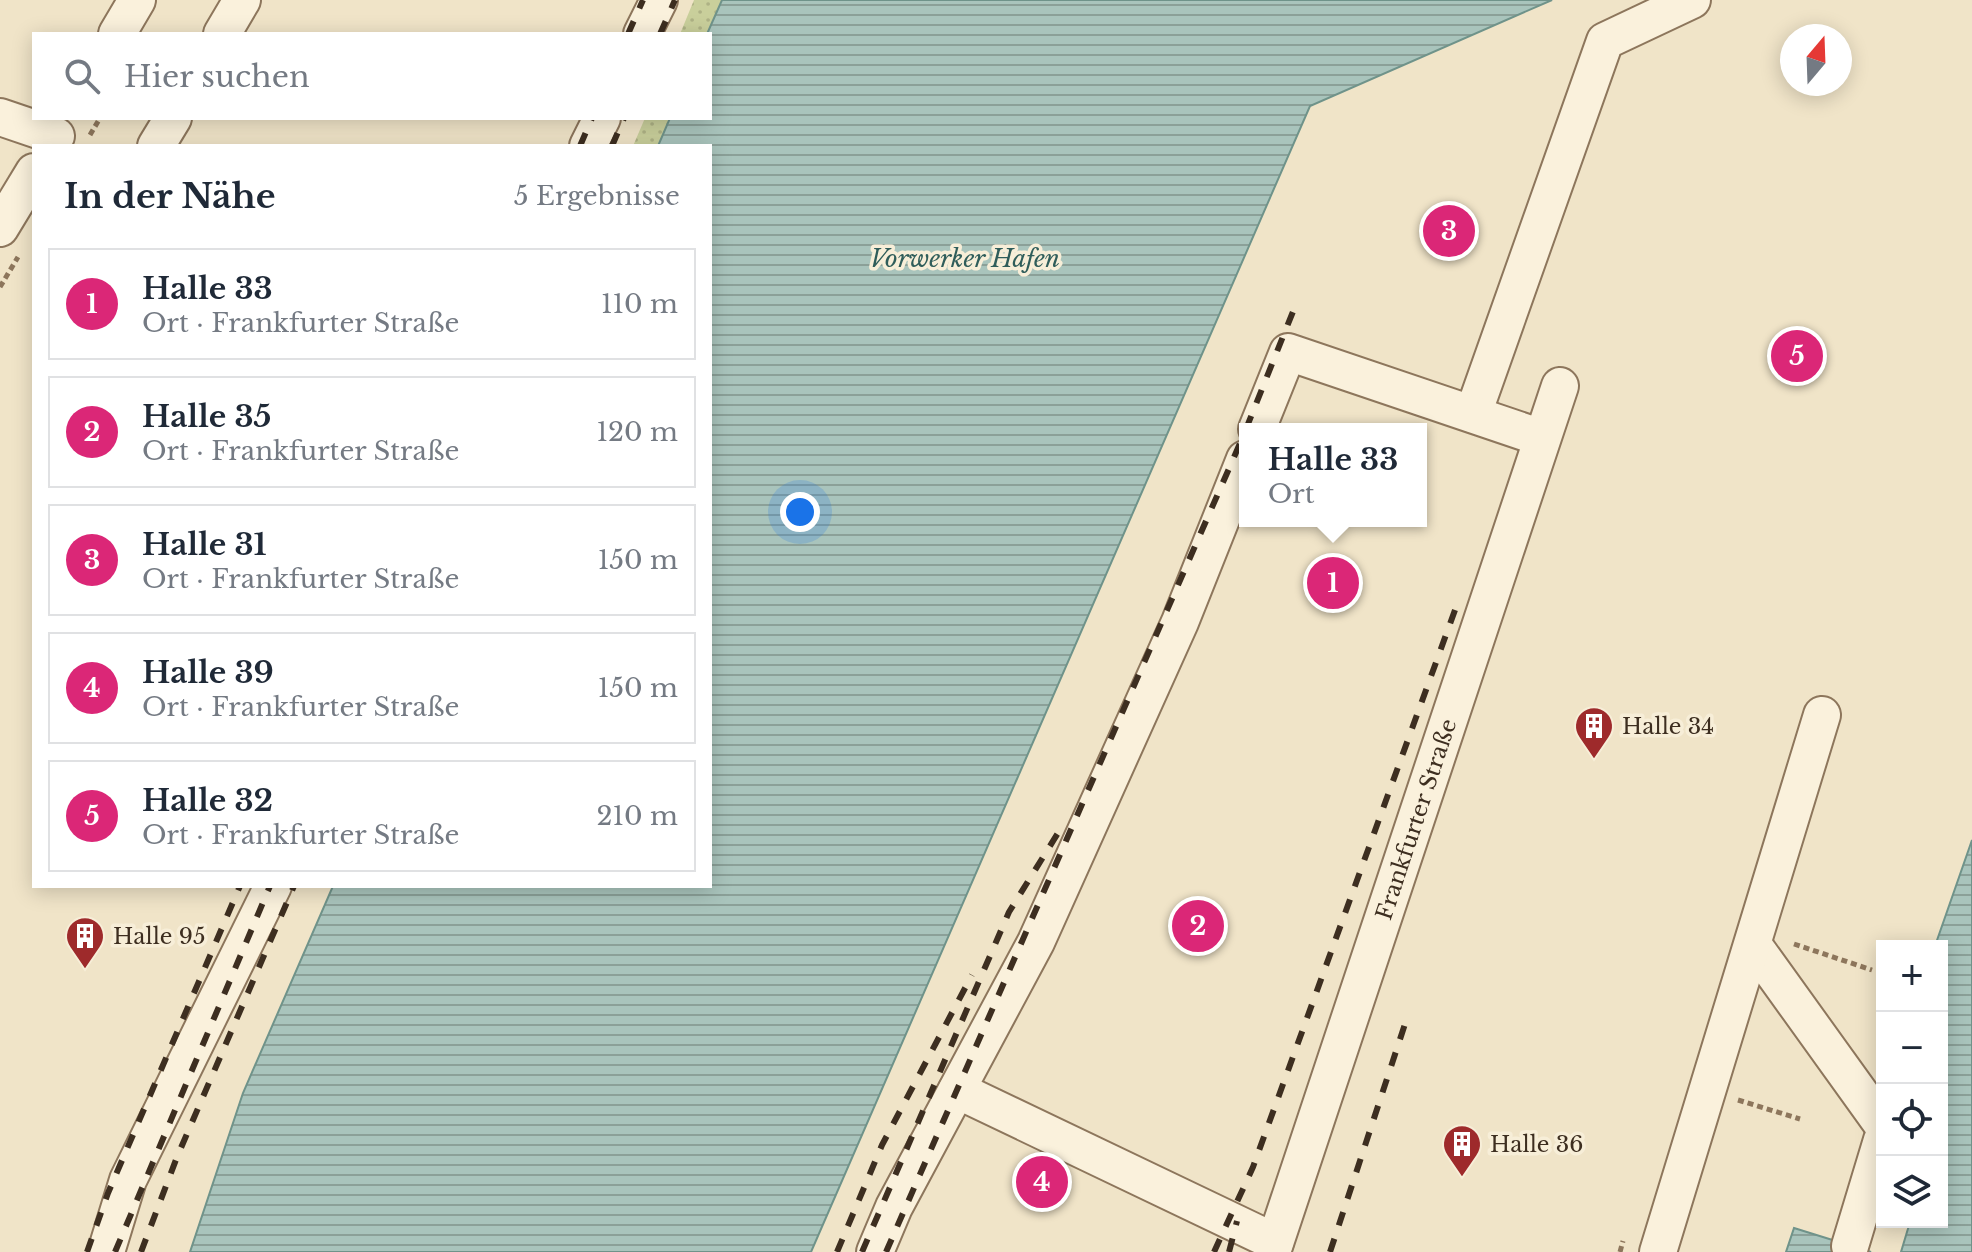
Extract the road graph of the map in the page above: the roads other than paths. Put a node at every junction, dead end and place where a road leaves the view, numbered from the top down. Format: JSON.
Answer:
{"nodes":[{"id":1,"x":137,"y":0,"type":"edge"},
{"id":2,"x":242,"y":0,"type":"edge"},
{"id":3,"x":659,"y":0,"type":"edge"},
{"id":4,"x":1692,"y":0,"type":"edge"},
{"id":5,"x":118,"y":32,"type":"edge"},
{"id":6,"x":223,"y":32,"type":"edge"},
{"id":7,"x":643,"y":32,"type":"edge"},
{"id":8,"x":0,"y":117,"type":"edge"},
{"id":9,"x":172,"y":120,"type":"edge"},
{"id":10,"x":601,"y":120,"type":"edge"},
{"id":11,"x":57,"y":133,"type":"edge"},
{"id":12,"x":157,"y":144,"type":"edge"},
{"id":13,"x":589,"y":144,"type":"edge"},
{"id":14,"x":32,"y":175,"type":"edge"},
{"id":15,"x":0,"y":228,"type":"edge"},
{"id":16,"x":1560,"y":386,"type":"dead end"},
{"id":17,"x":1473,"y":414,"type":"junction"},
{"id":18,"x":1259,"y":423,"type":"edge"},
{"id":19,"x":1542,"y":438,"type":"junction"},
{"id":20,"x":1239,"y":474,"type":"edge"},
{"id":21,"x":1822,"y":715,"type":"dead end"},
{"id":22,"x":272,"y":888,"type":"edge"},
{"id":23,"x":1754,"y":946,"type":"junction"},
{"id":24,"x":957,"y":1090,"type":"junction"},
{"id":25,"x":1876,"y":1116,"type":"edge"},
{"id":26,"x":1877,"y":1156,"type":"edge"},
{"id":27,"x":1850,"y":1246,"type":"dead end"},
{"id":28,"x":1273,"y":1247,"type":"edge"},
{"id":29,"x":106,"y":1252,"type":"edge"},
{"id":30,"x":875,"y":1252,"type":"edge"},
{"id":31,"x":1658,"y":1252,"type":"edge"}],
"edges":[{"from":1,"to":5,"type":"street"},
{"from":2,"to":6,"type":"street"},
{"from":3,"to":7,"type":"street"},
{"from":4,"to":17,"type":"street"},
{"from":8,"to":11,"type":"street"},
{"from":9,"to":12,"type":"street"},
{"from":10,"to":13,"type":"street"},
{"from":14,"to":15,"type":"street"},
{"from":16,"to":19,"type":"street","name":"Frankfurter Straße"},
{"from":17,"to":18,"type":"street"},
{"from":17,"to":19,"type":"street"},
{"from":19,"to":28,"type":"street","name":"Frankfurter Straße"},
{"from":20,"to":24,"type":"street"},
{"from":21,"to":23,"type":"street"},
{"from":22,"to":29,"type":"street"},
{"from":23,"to":25,"type":"street"},
{"from":23,"to":31,"type":"street"},
{"from":24,"to":28,"type":"street"},
{"from":24,"to":30,"type":"street"},
{"from":26,"to":27,"type":"street"}]}
